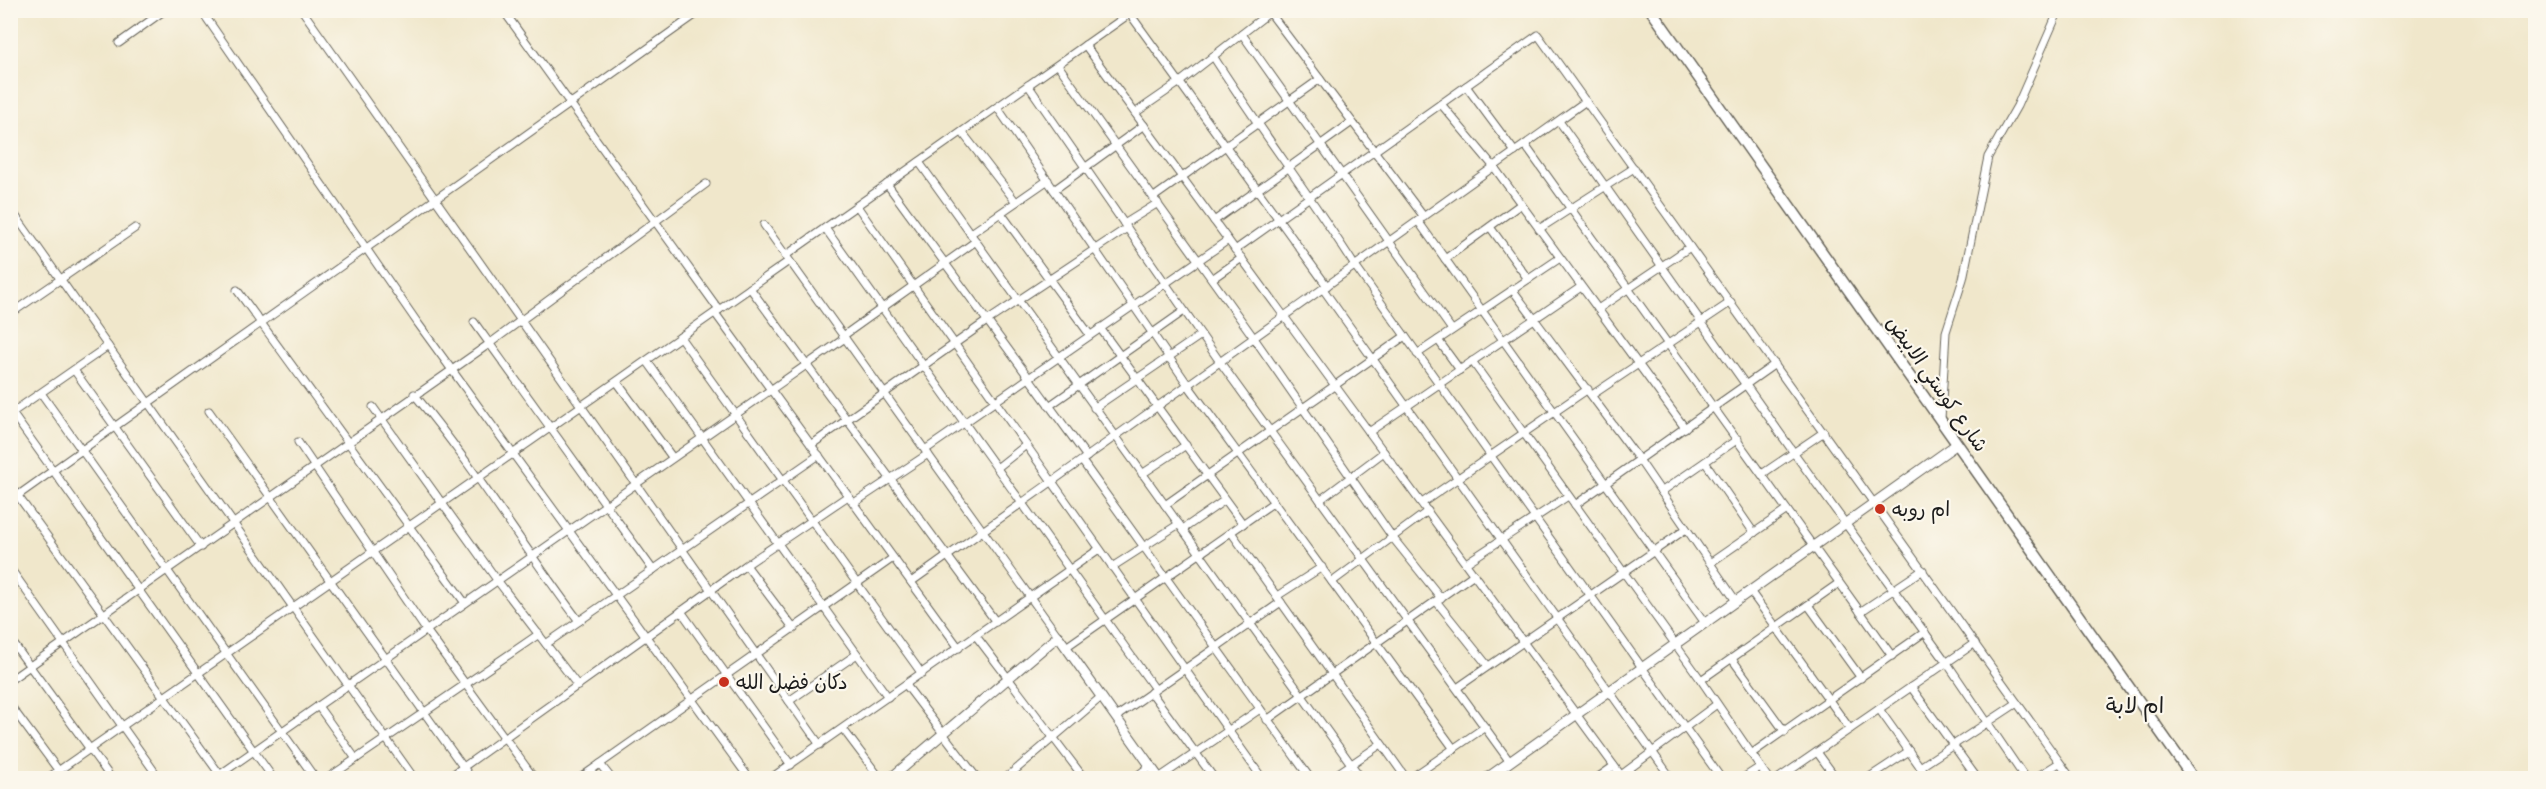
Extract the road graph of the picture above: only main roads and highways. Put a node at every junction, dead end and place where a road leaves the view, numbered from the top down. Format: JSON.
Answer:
{"nodes":[{"id":1,"x":1651,"y":10,"type":"edge"},
{"id":2,"x":1957,"y":444,"type":"junction"},
{"id":3,"x":891,"y":778,"type":"edge"},
{"id":4,"x":1159,"y":778,"type":"edge"},
{"id":5,"x":1487,"y":778,"type":"edge"},
{"id":6,"x":2193,"y":778,"type":"edge"}],
"edges":[{"from":1,"to":2,"type":"highway","name":"شارع كوستي الابيض"},
{"from":2,"to":5,"type":"main road"},
{"from":2,"to":6,"type":"highway","name":"شارع كوستي الابيض"},
{"from":3,"to":4,"type":"main road"}]}
